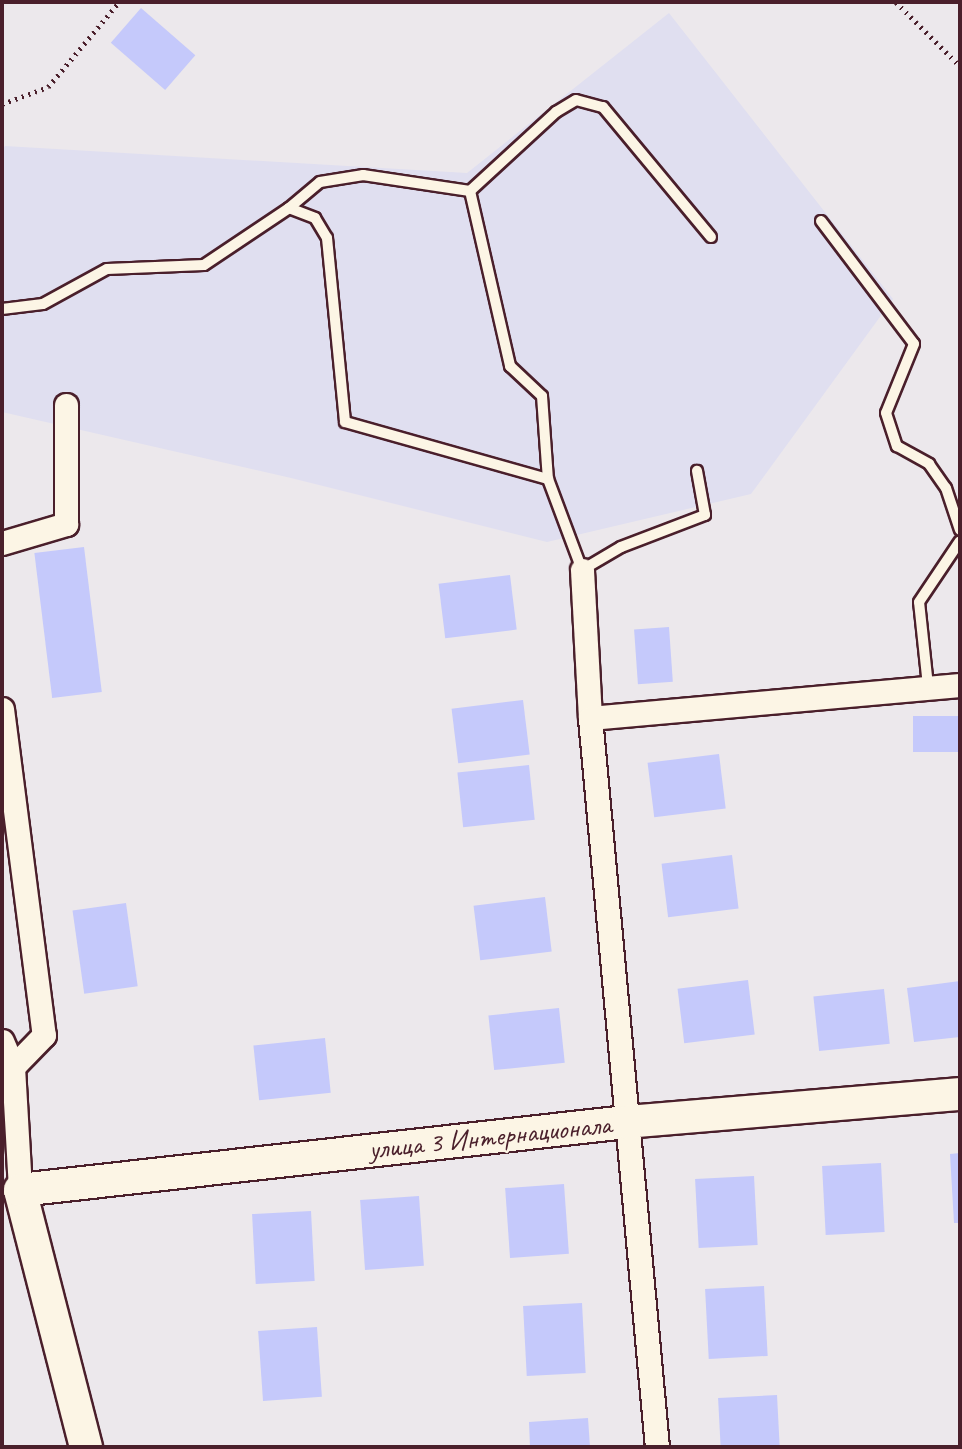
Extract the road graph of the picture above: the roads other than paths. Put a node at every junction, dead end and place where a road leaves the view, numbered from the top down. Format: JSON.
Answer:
{"nodes":[{"id":1,"x":470,"y":191,"type":"junction"},
{"id":2,"x":289,"y":208,"type":"junction"},
{"id":3,"x":821,"y":221,"type":"dead end"},
{"id":4,"x":710,"y":237,"type":"dead end"},
{"id":5,"x":2,"y":309,"type":"edge"},
{"id":6,"x":66,"y":405,"type":"dead end"},
{"id":7,"x":696,"y":471,"type":"dead end"},
{"id":8,"x":548,"y":479,"type":"junction"},
{"id":9,"x":960,"y":530,"type":"edge"},
{"id":10,"x":960,"y":541,"type":"edge"},
{"id":11,"x":2,"y":543,"type":"edge"},
{"id":12,"x":582,"y":570,"type":"junction"},
{"id":13,"x":960,"y":685,"type":"edge"},
{"id":14,"x":928,"y":687,"type":"junction"},
{"id":15,"x":2,"y":709,"type":"edge"},
{"id":16,"x":590,"y":718,"type":"junction"},
{"id":17,"x":2,"y":1041,"type":"edge"},
{"id":18,"x":13,"y":1068,"type":"junction"},
{"id":19,"x":960,"y":1094,"type":"edge"},
{"id":20,"x":626,"y":1122,"type":"junction"},
{"id":21,"x":20,"y":1190,"type":"junction"},
{"id":22,"x":86,"y":1447,"type":"edge"},
{"id":23,"x":656,"y":1447,"type":"edge"}],
"edges":[{"from":1,"to":2,"type":"lane"},
{"from":1,"to":4,"type":"lane"},
{"from":1,"to":8,"type":"lane"},
{"from":2,"to":5,"type":"lane"},
{"from":2,"to":8,"type":"lane"},
{"from":3,"to":9,"type":"lane"},
{"from":6,"to":11,"type":"street"},
{"from":7,"to":12,"type":"lane"},
{"from":8,"to":12,"type":"lane"},
{"from":10,"to":14,"type":"lane"},
{"from":12,"to":16,"type":"street"},
{"from":13,"to":14,"type":"street"},
{"from":14,"to":16,"type":"street"},
{"from":15,"to":18,"type":"street"},
{"from":16,"to":20,"type":"street"},
{"from":17,"to":18,"type":"street"},
{"from":18,"to":21,"type":"street"},
{"from":19,"to":20,"type":"main road","name":"улица 3 Интернационала"},
{"from":20,"to":21,"type":"main road","name":"улица 3 Интернационала"},
{"from":20,"to":23,"type":"street"},
{"from":21,"to":22,"type":"main road"}]}
